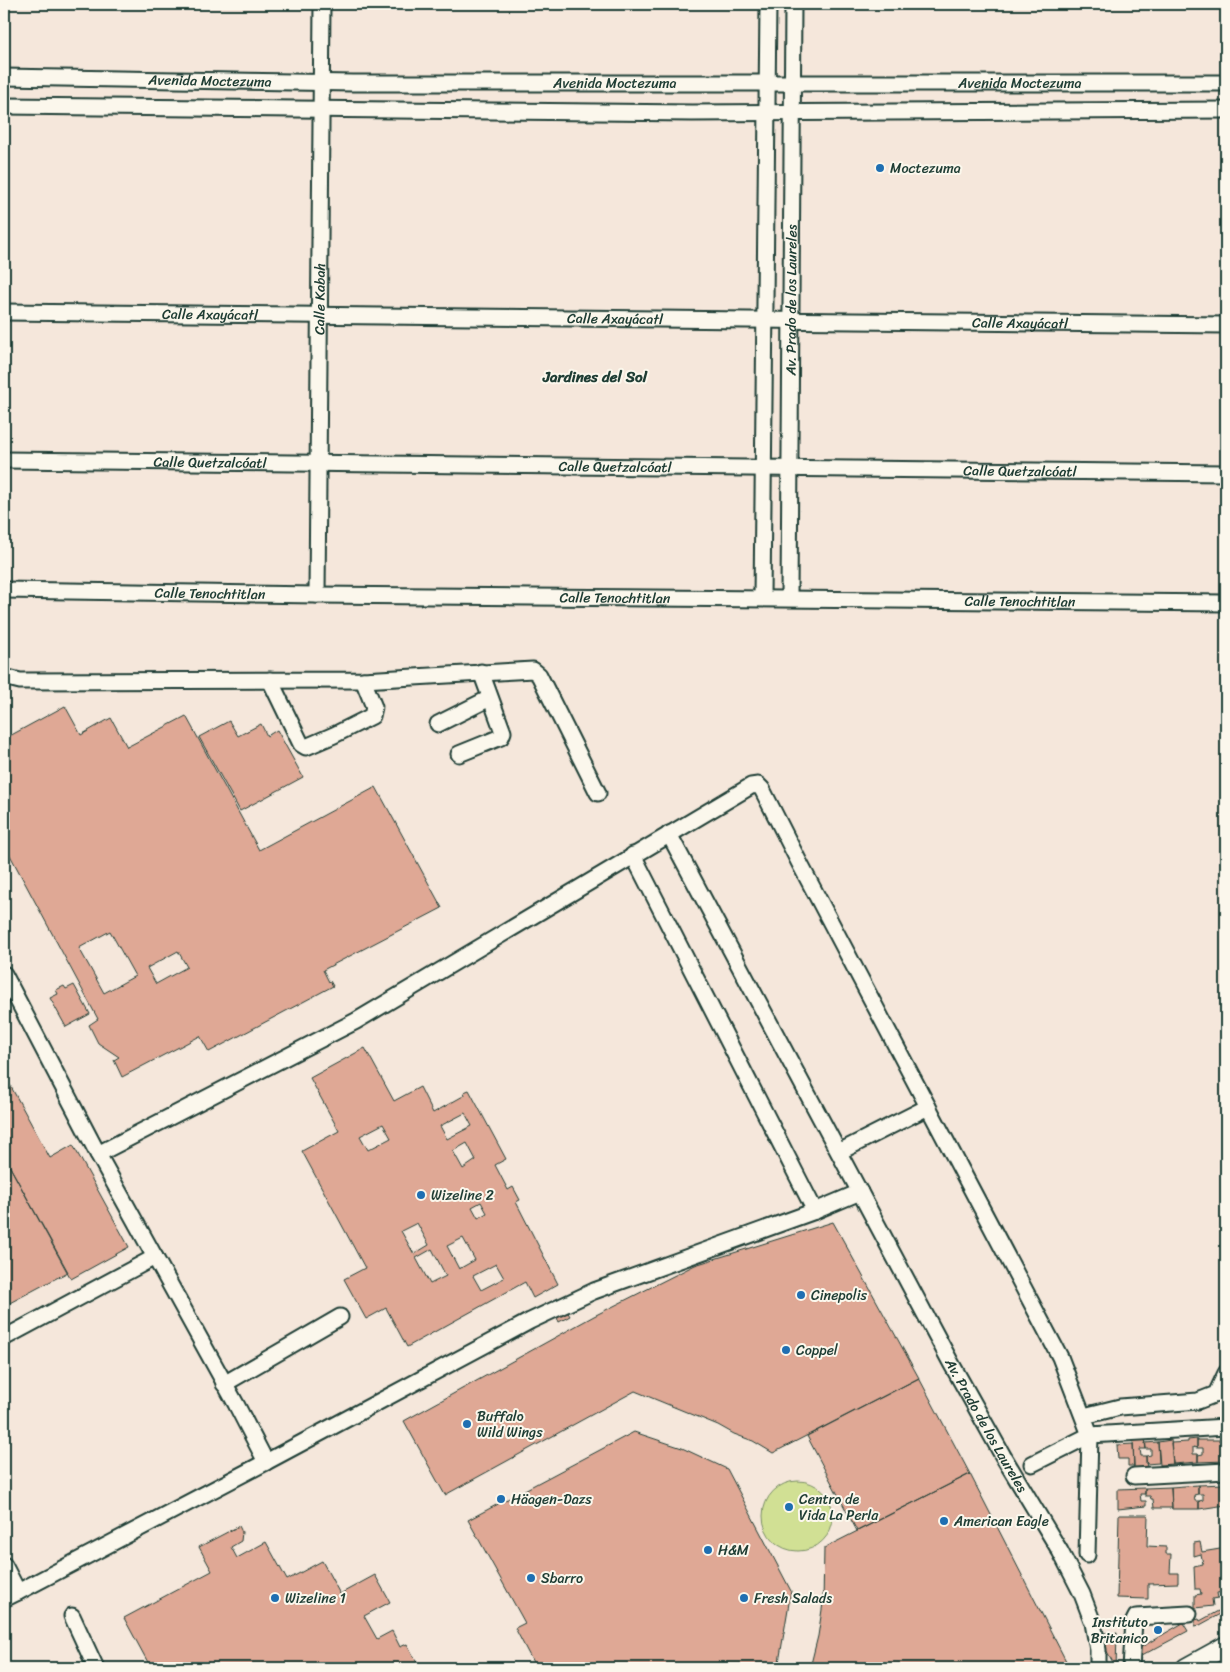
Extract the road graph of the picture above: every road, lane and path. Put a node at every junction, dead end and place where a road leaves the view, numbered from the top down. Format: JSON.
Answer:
{"nodes":[{"id":1,"x":322,"y":4,"type":"edge"},
{"id":2,"x":768,"y":4,"type":"edge"},
{"id":3,"x":793,"y":4,"type":"edge"},
{"id":4,"x":4,"y":77,"type":"edge"},
{"id":5,"x":321,"y":82,"type":"junction"},
{"id":6,"x":1226,"y":83,"type":"edge"},
{"id":7,"x":768,"y":84,"type":"junction"},
{"id":8,"x":792,"y":84,"type":"junction"},
{"id":9,"x":4,"y":106,"type":"edge"},
{"id":10,"x":321,"y":110,"type":"junction"},
{"id":11,"x":1226,"y":110,"type":"edge"},
{"id":12,"x":767,"y":113,"type":"junction"},
{"id":13,"x":792,"y":113,"type":"junction"},
{"id":14,"x":4,"y":312,"type":"edge"},
{"id":15,"x":319,"y":315,"type":"junction"},
{"id":16,"x":765,"y":321,"type":"junction"},
{"id":17,"x":791,"y":321,"type":"junction"},
{"id":18,"x":1226,"y":325,"type":"edge"},
{"id":19,"x":4,"y":460,"type":"edge"},
{"id":20,"x":318,"y":464,"type":"junction"},
{"id":21,"x":764,"y":467,"type":"junction"},
{"id":22,"x":790,"y":468,"type":"junction"},
{"id":23,"x":1226,"y":474,"type":"edge"},
{"id":24,"x":4,"y":590,"type":"edge"},
{"id":25,"x":317,"y":595,"type":"junction"},
{"id":26,"x":762,"y":598,"type":"junction"},
{"id":27,"x":789,"y":598,"type":"junction"},
{"id":28,"x":1226,"y":602,"type":"edge"},
{"id":29,"x":481,"y":672,"type":"junction"},
{"id":30,"x":4,"y":677,"type":"edge"},
{"id":31,"x":270,"y":680,"type":"junction"},
{"id":32,"x":363,"y":680,"type":"junction"},
{"id":33,"x":490,"y":698,"type":"junction"},
{"id":34,"x":438,"y":724,"type":"dead end"},
{"id":35,"x":459,"y":754,"type":"dead end"},
{"id":36,"x":598,"y":793,"type":"dead end"},
{"id":37,"x":669,"y":834,"type":"junction"},
{"id":38,"x":633,"y":856,"type":"junction"},
{"id":39,"x":4,"y":974,"type":"edge"},
{"id":40,"x":928,"y":1106,"type":"junction"},
{"id":41,"x":839,"y":1152,"type":"junction"},
{"id":42,"x":98,"y":1154,"type":"junction"},
{"id":43,"x":858,"y":1190,"type":"junction"},
{"id":44,"x":815,"y":1211,"type":"junction"},
{"id":45,"x":155,"y":1257,"type":"junction"},
{"id":46,"x":340,"y":1317,"type":"dead end"},
{"id":47,"x":4,"y":1338,"type":"edge"},
{"id":48,"x":1226,"y":1373,"type":"edge"},
{"id":49,"x":224,"y":1384,"type":"junction"},
{"id":50,"x":1084,"y":1416,"type":"junction"},
{"id":51,"x":1226,"y":1427,"type":"edge"},
{"id":52,"x":1090,"y":1435,"type":"junction"},
{"id":53,"x":266,"y":1462,"type":"junction"},
{"id":54,"x":1032,"y":1464,"type":"dead end"},
{"id":55,"x":1226,"y":1471,"type":"edge"},
{"id":56,"x":1134,"y":1476,"type":"dead end"},
{"id":57,"x":1088,"y":1555,"type":"dead end"},
{"id":58,"x":4,"y":1565,"type":"edge"},
{"id":59,"x":18,"y":1592,"type":"junction"},
{"id":60,"x":4,"y":1599,"type":"edge"},
{"id":61,"x":1189,"y":1614,"type":"dead end"},
{"id":62,"x":72,"y":1616,"type":"dead end"},
{"id":63,"x":1226,"y":1646,"type":"edge"},
{"id":64,"x":96,"y":1668,"type":"edge"},
{"id":65,"x":1098,"y":1668,"type":"edge"},
{"id":66,"x":1130,"y":1668,"type":"edge"},
{"id":67,"x":1186,"y":1668,"type":"edge"}],
"edges":[{"from":1,"to":5,"type":"street","name":"Calle Kabah"},
{"from":2,"to":7,"type":"street","name":"Av. Prado de los Laureles"},
{"from":3,"to":8,"type":"street","name":"Av. Prado de los Laureles"},
{"from":4,"to":5,"type":"street","name":"Avenida Moctezuma"},
{"from":5,"to":7,"type":"street","name":"Avenida Moctezuma"},
{"from":5,"to":10,"type":"street","name":"Calle Kabah"},
{"from":6,"to":8,"type":"street","name":"Avenida Moctezuma"},
{"from":7,"to":8,"type":"street","name":"Avenida Moctezuma"},
{"from":7,"to":12,"type":"street","name":"Av. Prado de los Laureles"},
{"from":8,"to":13,"type":"street","name":"Av. Prado de los Laureles"},
{"from":9,"to":10,"type":"street","name":"Avenida Moctezuma"},
{"from":10,"to":12,"type":"street","name":"Avenida Moctezuma"},
{"from":10,"to":15,"type":"street","name":"Calle Kabah"},
{"from":11,"to":13,"type":"street","name":"Avenida Moctezuma"},
{"from":12,"to":13,"type":"street","name":"Avenida Moctezuma"},
{"from":12,"to":16,"type":"street","name":"Av. Prado de los Laureles"},
{"from":13,"to":17,"type":"street","name":"Av. Prado de los Laureles"},
{"from":14,"to":15,"type":"street","name":"Calle Axayácatl"},
{"from":15,"to":16,"type":"street","name":"Calle Axayácatl"},
{"from":15,"to":20,"type":"street","name":"Calle Kabah"},
{"from":16,"to":17,"type":"street","name":"Calle Axayácatl"},
{"from":16,"to":21,"type":"street","name":"Av. Prado de los Laureles"},
{"from":17,"to":18,"type":"street","name":"Calle Axayácatl"},
{"from":17,"to":22,"type":"street","name":"Av. Prado de los Laureles"},
{"from":19,"to":20,"type":"street","name":"Calle Quetzalcóatl"},
{"from":20,"to":21,"type":"street","name":"Calle Quetzalcóatl"},
{"from":20,"to":25,"type":"street","name":"Calle Kabah"},
{"from":21,"to":22,"type":"street","name":"Calle Quetzalcóatl"},
{"from":21,"to":26,"type":"street","name":"Av. Prado de los Laureles"},
{"from":22,"to":23,"type":"street","name":"Calle Quetzalcóatl"},
{"from":22,"to":27,"type":"street","name":"Av. Prado de los Laureles"},
{"from":24,"to":25,"type":"street","name":"Calle Tenochtitlan"},
{"from":25,"to":26,"type":"street","name":"Calle Tenochtitlan"},
{"from":26,"to":27,"type":"street","name":"Calle Tenochtitlan"},
{"from":27,"to":28,"type":"street","name":"Calle Tenochtitlan"},
{"from":29,"to":32,"type":"street"},
{"from":29,"to":33,"type":"street"},
{"from":29,"to":36,"type":"street"},
{"from":30,"to":31,"type":"street"},
{"from":31,"to":32,"type":"street"},
{"from":31,"to":32,"type":"street"},
{"from":33,"to":34,"type":"street"},
{"from":33,"to":35,"type":"street"},
{"from":37,"to":38,"type":"street"},
{"from":37,"to":40,"type":"street"},
{"from":37,"to":41,"type":"street","name":"Av. Prado de los Laureles"},
{"from":38,"to":42,"type":"street"},
{"from":38,"to":44,"type":"street"},
{"from":39,"to":42,"type":"street"},
{"from":40,"to":41,"type":"street"},
{"from":40,"to":50,"type":"street"},
{"from":41,"to":43,"type":"street","name":"Av. Prado de los Laureles"},
{"from":42,"to":45,"type":"street"},
{"from":43,"to":44,"type":"street"},
{"from":43,"to":65,"type":"street","name":"Av. Prado de los Laureles"},
{"from":44,"to":53,"type":"street"},
{"from":45,"to":47,"type":"street"},
{"from":45,"to":49,"type":"street"},
{"from":46,"to":49,"type":"street"},
{"from":48,"to":50,"type":"street"},
{"from":49,"to":53,"type":"street"},
{"from":50,"to":52,"type":"street"},
{"from":51,"to":52,"type":"street"},
{"from":52,"to":54,"type":"street"},
{"from":52,"to":57,"type":"street"},
{"from":53,"to":59,"type":"street"},
{"from":55,"to":56,"type":"street"},
{"from":58,"to":59,"type":"street"},
{"from":59,"to":60,"type":"street"},
{"from":61,"to":66,"type":"street"},
{"from":62,"to":64,"type":"street"},
{"from":63,"to":67,"type":"main road"}]}
